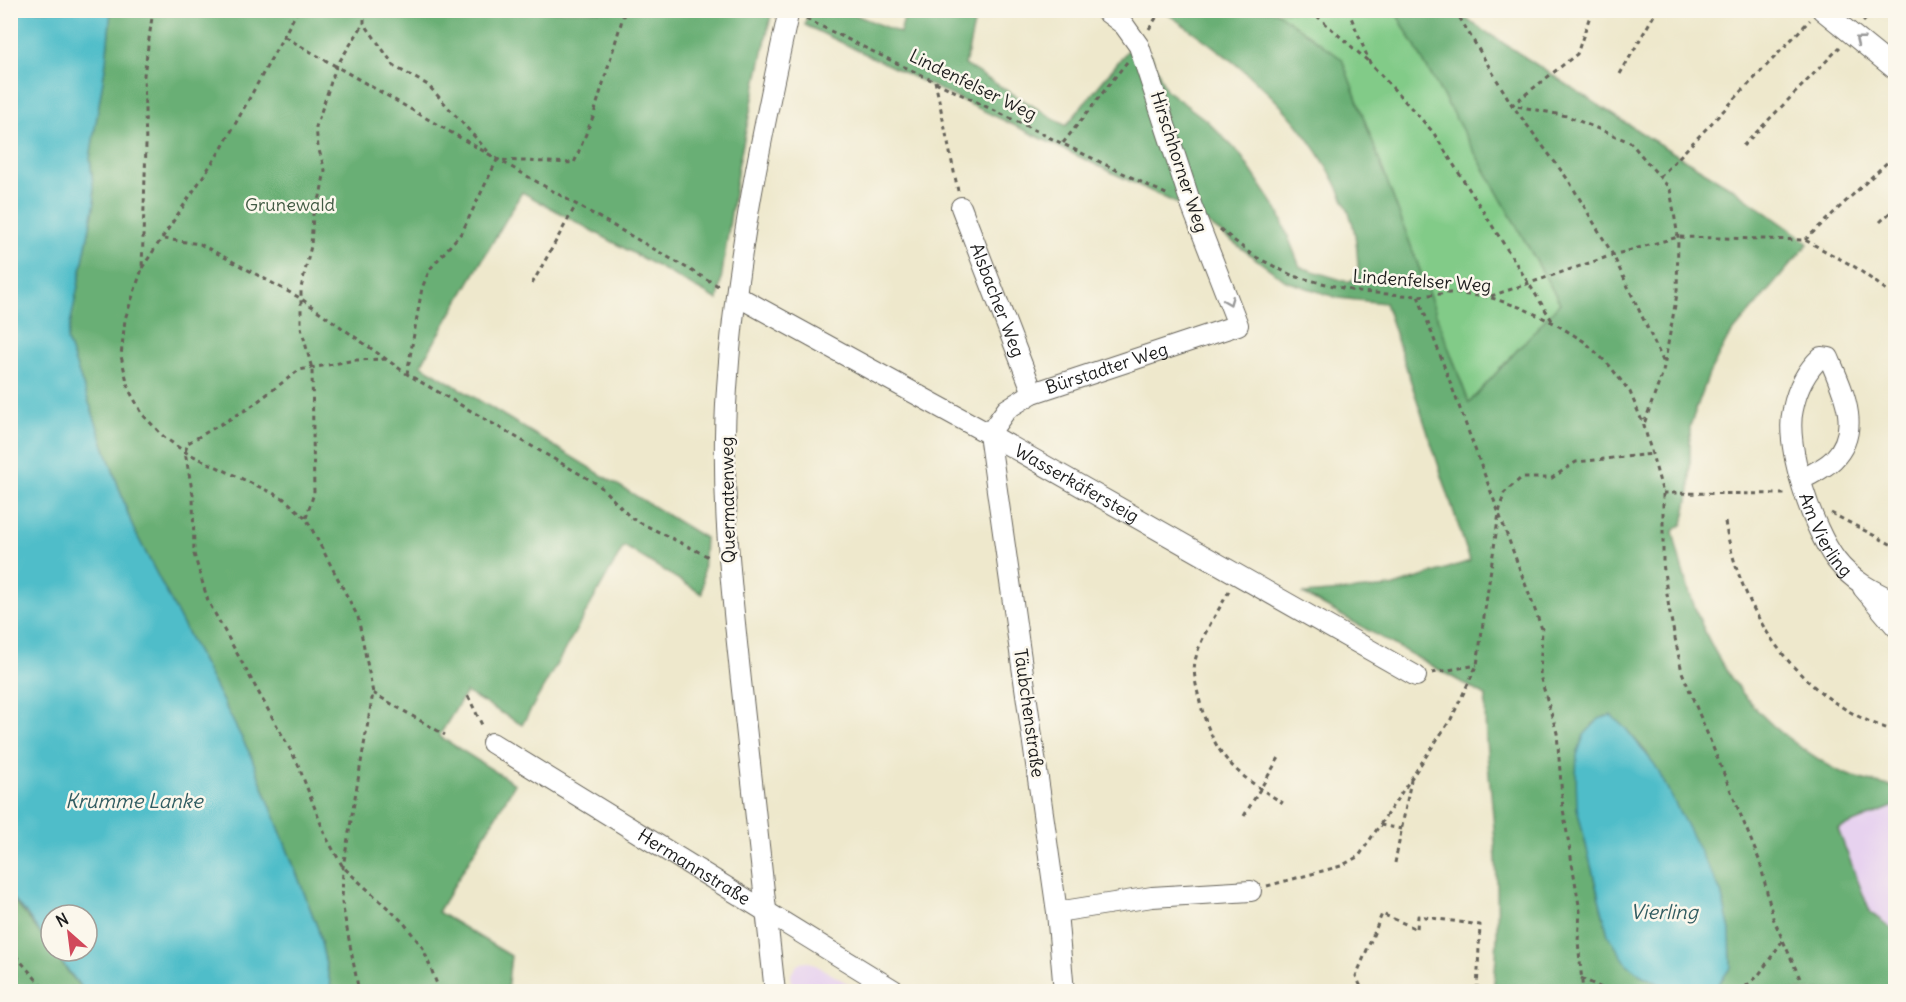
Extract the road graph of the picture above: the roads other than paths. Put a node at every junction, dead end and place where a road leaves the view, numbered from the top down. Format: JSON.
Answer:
{"nodes":[{"id":1,"x":1104,"y":10,"type":"edge"},
{"id":2,"x":789,"y":11,"type":"edge"},
{"id":3,"x":1817,"y":15,"type":"edge"},
{"id":4,"x":1896,"y":70,"type":"edge"},
{"id":5,"x":961,"y":207,"type":"road end"},
{"id":6,"x":737,"y":296,"type":"junction"},
{"id":7,"x":1238,"y":325,"type":"joint"},
{"id":8,"x":1033,"y":393,"type":"junction"},
{"id":9,"x":989,"y":435,"type":"junction"},
{"id":10,"x":1801,"y":480,"type":"junction"},
{"id":11,"x":1861,"y":584,"type":"junction"},
{"id":12,"x":1896,"y":602,"type":"edge"},
{"id":13,"x":1896,"y":627,"type":"edge"},
{"id":14,"x":1416,"y":676,"type":"road end"},
{"id":15,"x":492,"y":743,"type":"road end"},
{"id":16,"x":1251,"y":891,"type":"road end"},
{"id":17,"x":766,"y":912,"type":"junction"},
{"id":18,"x":1057,"y":912,"type":"junction"},
{"id":19,"x":775,"y":992,"type":"edge"},
{"id":20,"x":897,"y":992,"type":"edge"},
{"id":21,"x":1064,"y":992,"type":"edge"}],
"edges":[{"from":1,"to":7,"type":"street","name":"Hirschhorner Weg","one_way":true},
{"from":2,"to":6,"type":"street","name":"Quermatenweg"},
{"from":4,"to":3,"type":"street","one_way":true},
{"from":5,"to":8,"type":"street","name":"Alsbacher Weg"},
{"from":6,"to":9,"type":"street","name":"Wasserkäfersteig"},
{"from":6,"to":17,"type":"street","name":"Quermatenweg"},
{"from":7,"to":8,"type":"street","name":"Bürstadter Weg"},
{"from":8,"to":9,"type":"street","name":"Bürstadter Weg"},
{"from":9,"to":14,"type":"street","name":"Wasserkäfersteig"},
{"from":9,"to":18,"type":"street","name":"Täubchenstraße"},
{"from":10,"to":10,"type":"street","name":"Am Vierling"},
{"from":10,"to":11,"type":"street","name":"Am Vierling"},
{"from":11,"to":12,"type":"street","name":"Am Vierling"},
{"from":11,"to":13,"type":"street","name":"Am Vierling"},
{"from":15,"to":17,"type":"street","name":"Hermannstraße"},
{"from":16,"to":18,"type":"street"},
{"from":17,"to":19,"type":"street","name":"Quermatenweg"},
{"from":17,"to":20,"type":"street","name":"Hermannstraße"},
{"from":18,"to":21,"type":"street","name":"Täubchenstraße"}]}
